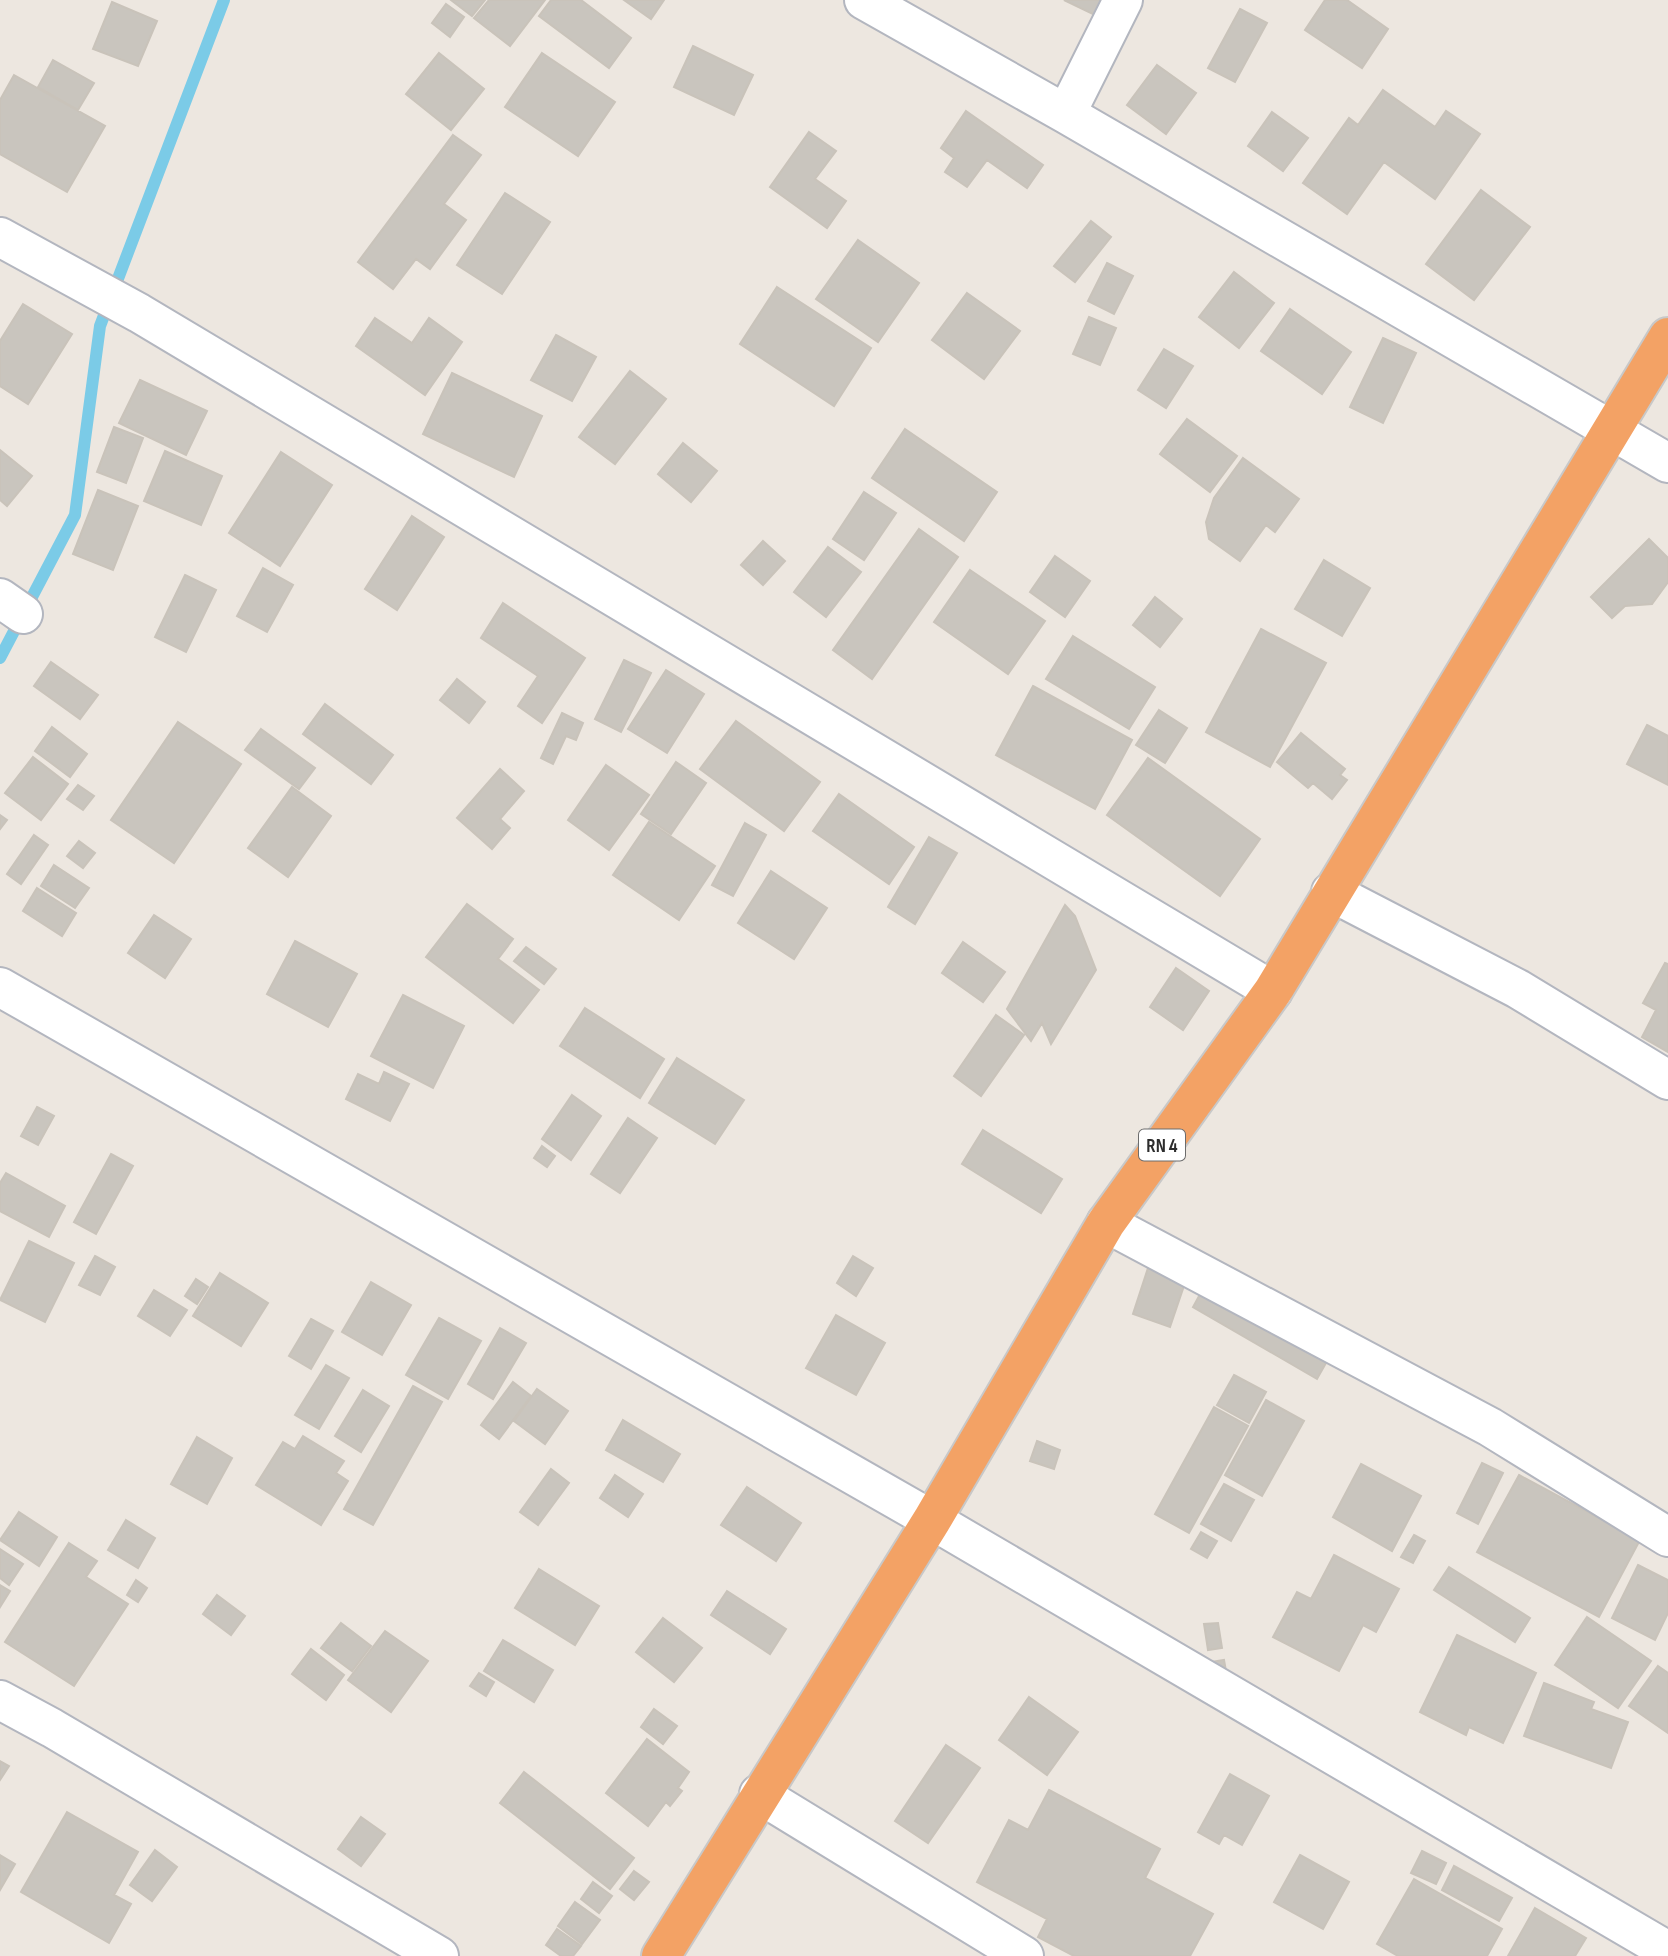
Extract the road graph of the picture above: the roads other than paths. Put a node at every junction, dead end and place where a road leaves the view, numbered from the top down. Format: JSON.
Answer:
{"nodes":[{"id":1,"x":864,"y":0,"type":"edge"},
{"id":2,"x":1123,"y":0,"type":"edge"},
{"id":3,"x":1066,"y":114,"type":"junction"},
{"id":4,"x":0,"y":237,"type":"edge"},
{"id":5,"x":1668,"y":337,"type":"edge"},
{"id":6,"x":1611,"y":430,"type":"junction"},
{"id":7,"x":1668,"y":463,"type":"edge"},
{"id":8,"x":1331,"y":892,"type":"junction"},
{"id":9,"x":0,"y":987,"type":"edge"},
{"id":10,"x":1273,"y":991,"type":"junction"},
{"id":11,"x":1668,"y":1080,"type":"edge"},
{"id":12,"x":1106,"y":1223,"type":"junction"},
{"id":13,"x":932,"y":1520,"type":"junction"},
{"id":14,"x":1668,"y":1537,"type":"edge"},
{"id":15,"x":0,"y":1700,"type":"edge"},
{"id":16,"x":759,"y":1794,"type":"junction"},
{"id":17,"x":1668,"y":1951,"type":"edge"},
{"id":18,"x":439,"y":1956,"type":"edge"},
{"id":19,"x":661,"y":1956,"type":"edge"},
{"id":20,"x":1024,"y":1956,"type":"edge"}],
"edges":[{"from":1,"to":3,"type":"street"},
{"from":2,"to":3,"type":"street"},
{"from":3,"to":6,"type":"street"},
{"from":4,"to":10,"type":"street"},
{"from":5,"to":6,"type":"highway","number":"RN 4"},
{"from":6,"to":7,"type":"street"},
{"from":6,"to":8,"type":"highway","number":"RN 4"},
{"from":8,"to":10,"type":"highway","number":"RN 4"},
{"from":8,"to":11,"type":"street"},
{"from":9,"to":13,"type":"street"},
{"from":10,"to":12,"type":"highway","number":"RN 4"},
{"from":12,"to":13,"type":"highway","number":"RN 4"},
{"from":12,"to":14,"type":"street"},
{"from":13,"to":16,"type":"highway","number":"RN 4"},
{"from":13,"to":17,"type":"street"},
{"from":15,"to":18,"type":"street"},
{"from":16,"to":19,"type":"highway","number":"RN 4"},
{"from":16,"to":20,"type":"street"}]}
